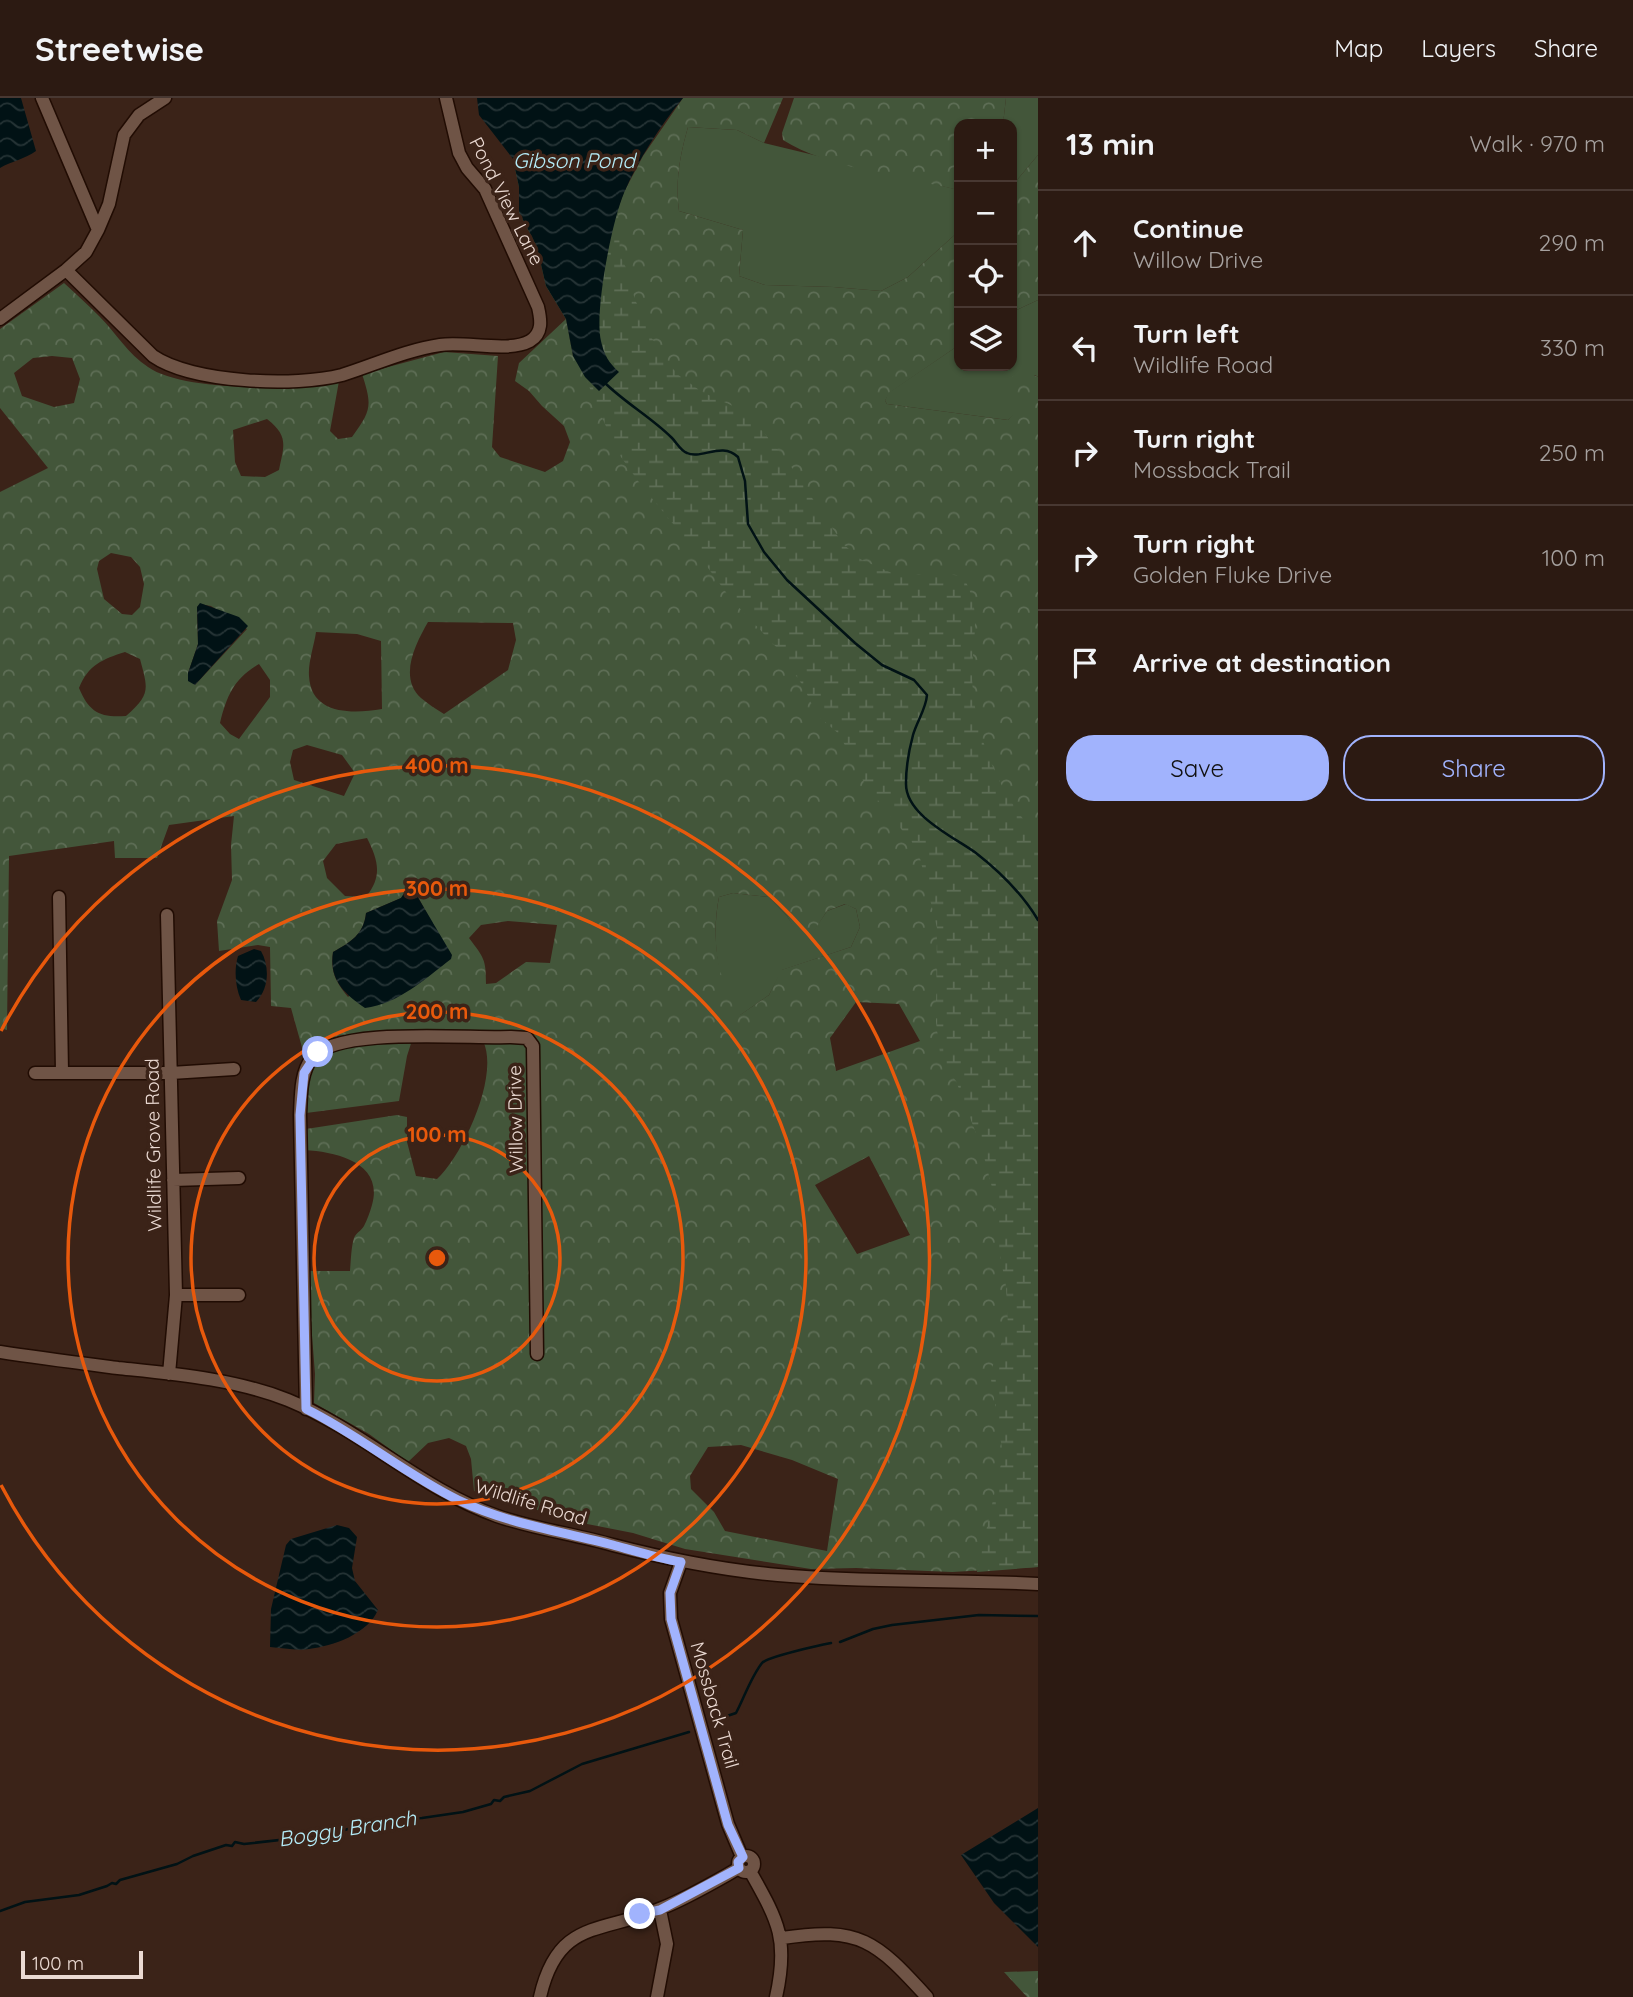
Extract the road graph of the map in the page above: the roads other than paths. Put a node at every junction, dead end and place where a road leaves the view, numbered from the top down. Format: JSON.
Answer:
{"nodes":[{"id":1,"x":42,"y":98,"type":"edge"},
{"id":2,"x":165,"y":98,"type":"edge"},
{"id":3,"x":446,"y":98,"type":"edge"},
{"id":4,"x":98,"y":230,"type":"junction"},
{"id":5,"x":66,"y":270,"type":"junction"},
{"id":6,"x":0,"y":318,"type":"edge"},
{"id":7,"x":59,"y":897,"type":"dead end"},
{"id":8,"x":167,"y":915,"type":"dead end"},
{"id":9,"x":234,"y":1069,"type":"dead end"},
{"id":10,"x":62,"y":1072,"type":"junction"},
{"id":11,"x":35,"y":1073,"type":"dead end"},
{"id":12,"x":170,"y":1073,"type":"junction"},
{"id":13,"x":239,"y":1178,"type":"dead end"},
{"id":14,"x":173,"y":1180,"type":"junction"},
{"id":15,"x":176,"y":1295,"type":"junction"},
{"id":16,"x":239,"y":1295,"type":"dead end"},
{"id":17,"x":0,"y":1352,"type":"edge"},
{"id":18,"x":537,"y":1354,"type":"dead end"},
{"id":19,"x":169,"y":1374,"type":"junction"},
{"id":20,"x":306,"y":1409,"type":"junction"},
{"id":21,"x":681,"y":1562,"type":"junction"},
{"id":22,"x":1038,"y":1584,"type":"edge"},
{"id":23,"x":744,"y":1865,"type":"junction"},
{"id":24,"x":660,"y":1910,"type":"junction"},
{"id":25,"x":782,"y":1938,"type":"junction"},
{"id":26,"x":540,"y":1997,"type":"edge"},
{"id":27,"x":657,"y":1997,"type":"edge"},
{"id":28,"x":776,"y":1997,"type":"edge"},
{"id":29,"x":927,"y":1997,"type":"edge"}],
"edges":[{"from":1,"to":4,"type":"street"},
{"from":2,"to":4,"type":"street"},
{"from":3,"to":5,"type":"street","name":"Pond View Lane"},
{"from":4,"to":5,"type":"street"},
{"from":5,"to":6,"type":"street"},
{"from":7,"to":10,"type":"street"},
{"from":8,"to":12,"type":"street","name":"Wildlife Grove Road"},
{"from":9,"to":12,"type":"street"},
{"from":10,"to":11,"type":"street"},
{"from":10,"to":12,"type":"street"},
{"from":12,"to":14,"type":"street","name":"Wildlife Grove Road"},
{"from":13,"to":14,"type":"street"},
{"from":14,"to":15,"type":"street","name":"Wildlife Grove Road"},
{"from":15,"to":16,"type":"street"},
{"from":15,"to":19,"type":"street","name":"Wildlife Grove Road"},
{"from":17,"to":19,"type":"street","name":"Wildlife Road"},
{"from":18,"to":20,"type":"street","name":"Willow Drive"},
{"from":19,"to":20,"type":"street","name":"Wildlife Road"},
{"from":20,"to":21,"type":"street","name":"Wildlife Road"},
{"from":21,"to":22,"type":"street","name":"Wildlife Road"},
{"from":21,"to":23,"type":"street","name":"Mossback Trail"},
{"from":23,"to":24,"type":"street"},
{"from":23,"to":25,"type":"street","name":"Mossback Trail"},
{"from":24,"to":26,"type":"street"},
{"from":24,"to":27,"type":"street"},
{"from":25,"to":28,"type":"street","name":"Mossback Trail"},
{"from":25,"to":29,"type":"street"}]}
